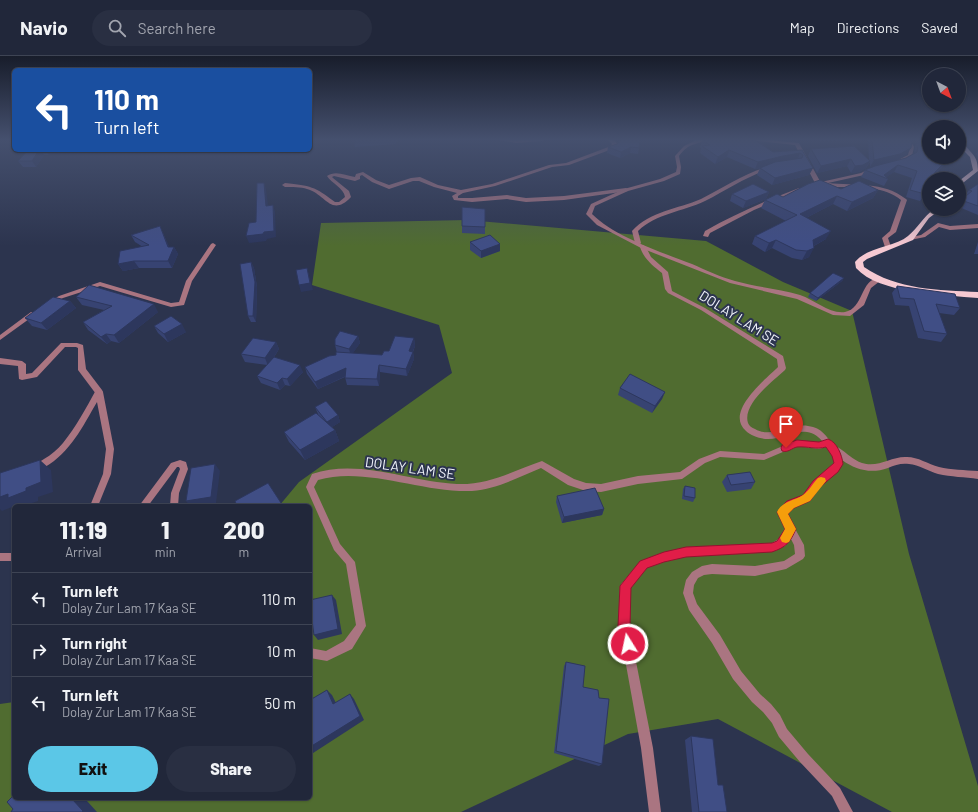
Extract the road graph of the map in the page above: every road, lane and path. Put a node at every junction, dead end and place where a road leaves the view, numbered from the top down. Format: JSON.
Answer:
{"nodes":[{"id":1,"x":330,"y":175,"type":"edge"},
{"id":2,"x":339,"y":175,"type":"edge"},
{"id":3,"x":358,"y":175,"type":"edge"},
{"id":4,"x":366,"y":175,"type":"edge"},
{"id":5,"x":523,"y":175,"type":"edge"},
{"id":6,"x":673,"y":175,"type":"edge"},
{"id":7,"x":748,"y":175,"type":"edge"},
{"id":8,"x":814,"y":175,"type":"edge"},
{"id":9,"x":856,"y":175,"type":"edge"},
{"id":10,"x":818,"y":183,"type":"junction"},
{"id":11,"x":285,"y":185,"type":"dead end"},
{"id":12,"x":812,"y":186,"type":"edge"},
{"id":13,"x":805,"y":188,"type":"edge"},
{"id":14,"x":626,"y":190,"type":"junction"},
{"id":15,"x":461,"y":192,"type":"junction"},
{"id":16,"x":928,"y":216,"type":"edge"},
{"id":17,"x":978,"y":226,"type":"edge"},
{"id":18,"x":706,"y":236,"type":"dead end"},
{"id":19,"x":910,"y":238,"type":"junction"},
{"id":20,"x":213,"y":245,"type":"dead end"},
{"id":21,"x":641,"y":245,"type":"junction"},
{"id":22,"x":888,"y":247,"type":"junction"},
{"id":23,"x":878,"y":280,"type":"junction"},
{"id":24,"x":978,"y":295,"type":"edge"},
{"id":25,"x":0,"y":338,"type":"edge"},
{"id":26,"x":0,"y":361,"type":"edge"},
{"id":27,"x":99,"y":392,"type":"junction"},
{"id":28,"x":828,"y":443,"type":"junction"},
{"id":29,"x":30,"y":471,"type":"edge"},
{"id":30,"x":978,"y":475,"type":"edge"},
{"id":31,"x":95,"y":504,"type":"edge"},
{"id":32,"x":145,"y":504,"type":"edge"},
{"id":33,"x":174,"y":504,"type":"edge"},
{"id":34,"x":791,"y":529,"type":"junction"},
{"id":35,"x":0,"y":557,"type":"edge"},
{"id":36,"x":12,"y":557,"type":"edge"},
{"id":37,"x":312,"y":652,"type":"edge"},
{"id":38,"x":655,"y":812,"type":"edge"},
{"id":39,"x":847,"y":812,"type":"edge"}],
"edges":[{"from":1,"to":11,"type":"street"},
{"from":2,"to":3,"type":"street"},
{"from":4,"to":15,"type":"street"},
{"from":5,"to":15,"type":"street"},
{"from":6,"to":14,"type":"street"},
{"from":7,"to":21,"type":"street"},
{"from":8,"to":10,"type":"street"},
{"from":9,"to":10,"type":"street"},
{"from":10,"to":12,"type":"street"},
{"from":10,"to":22,"type":"street"},
{"from":13,"to":18,"type":"street"},
{"from":14,"to":15,"type":"street"},
{"from":14,"to":21,"type":"street"},
{"from":16,"to":19,"type":"main road"},
{"from":17,"to":19,"type":"street"},
{"from":19,"to":22,"type":"main road"},
{"from":20,"to":25,"type":"street"},
{"from":21,"to":23,"type":"street","name":"DOLAY LAM SE"},
{"from":21,"to":28,"type":"street","name":"DOLAY LAM SE"},
{"from":22,"to":23,"type":"main road"},
{"from":23,"to":24,"type":"main road"},
{"from":26,"to":27,"type":"street"},
{"from":27,"to":29,"type":"street"},
{"from":27,"to":31,"type":"street"},
{"from":28,"to":30,"type":"street"},
{"from":28,"to":34,"type":"street"},
{"from":28,"to":37,"type":"street","name":"DOLAY LAM SE"},
{"from":32,"to":33,"type":"street"},
{"from":34,"to":38,"type":"street"},
{"from":34,"to":39,"type":"street"},
{"from":35,"to":36,"type":"street"}]}
